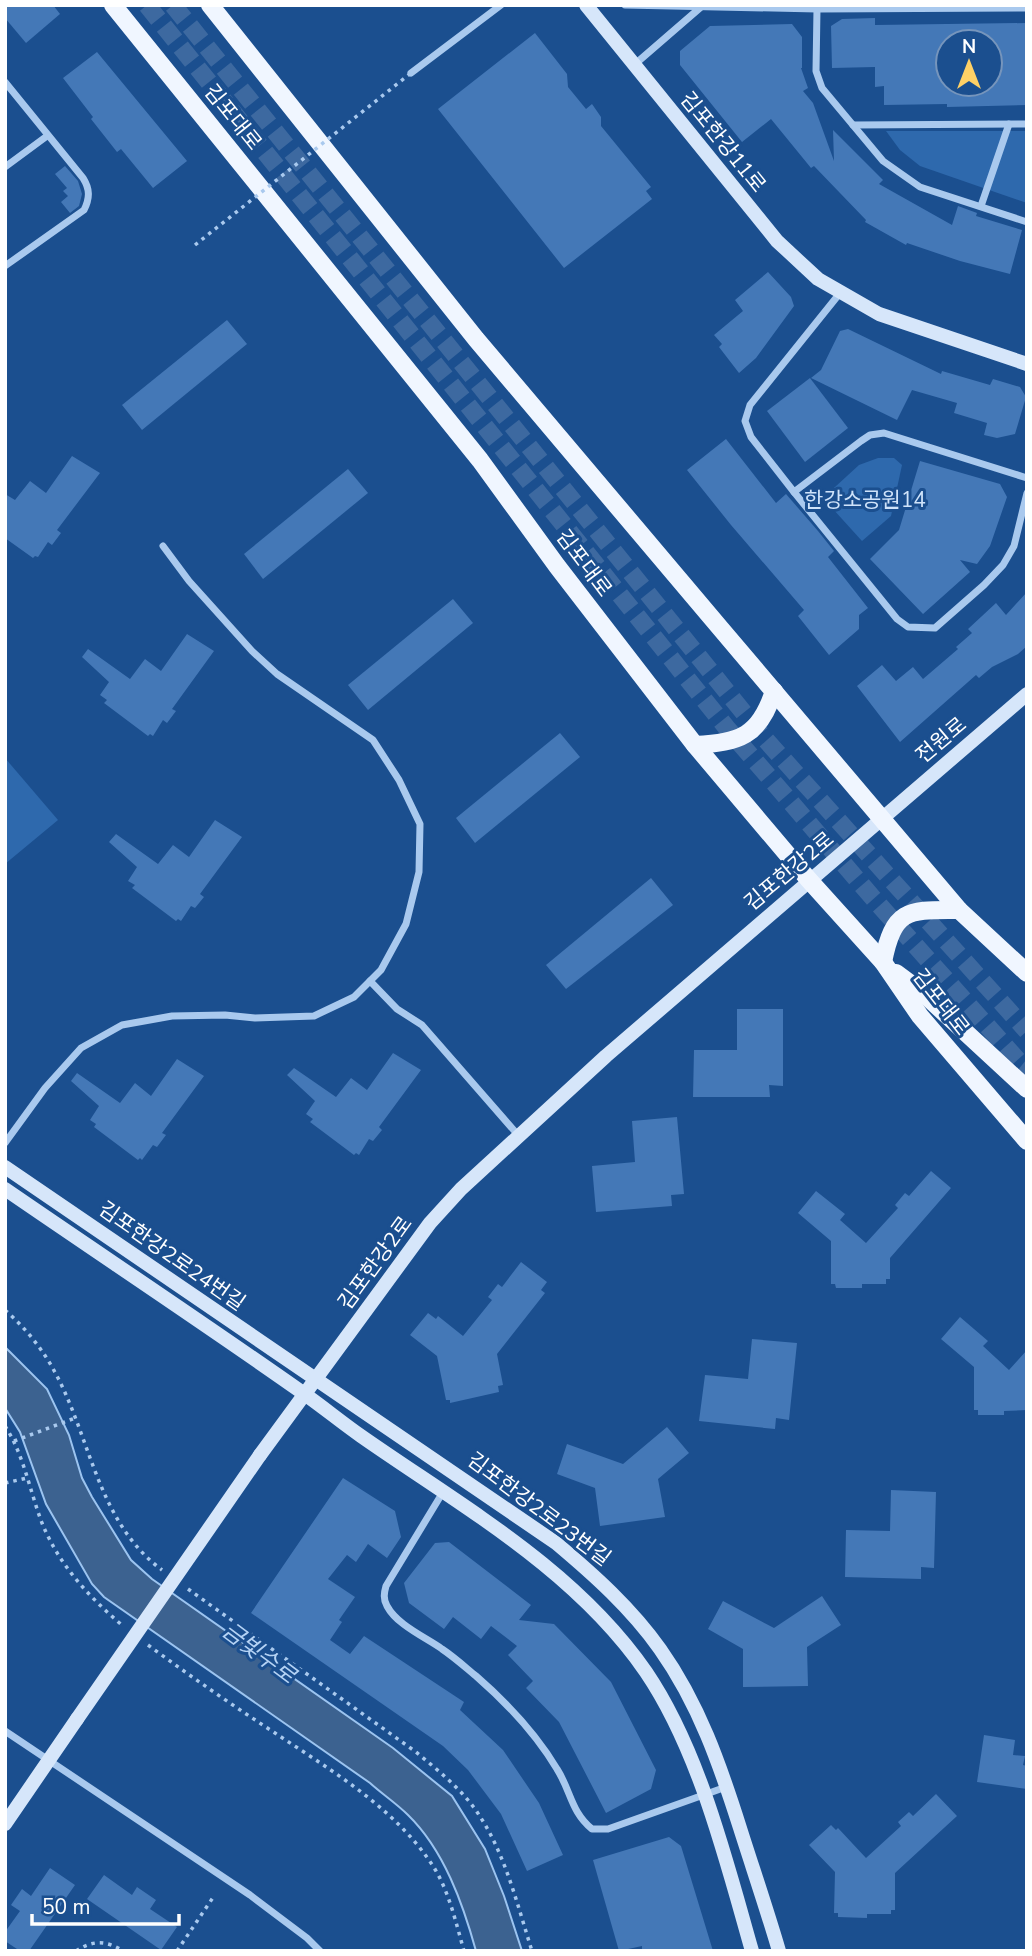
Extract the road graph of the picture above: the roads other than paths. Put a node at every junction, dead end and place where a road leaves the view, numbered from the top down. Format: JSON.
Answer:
{"nodes":[{"id":1,"x":113,"y":5,"type":"edge"},
{"id":2,"x":211,"y":5,"type":"edge"},
{"id":3,"x":501,"y":5,"type":"edge"},
{"id":4,"x":586,"y":5,"type":"edge"},
{"id":5,"x":625,"y":5,"type":"edge"},
{"id":6,"x":701,"y":7,"type":"edge"},
{"id":7,"x":1027,"y":8,"type":"edge"},
{"id":8,"x":817,"y":9,"type":"junction"},
{"id":9,"x":634,"y":66,"type":"junction"},
{"id":10,"x":411,"y":73,"type":"road end"},
{"id":11,"x":5,"y":82,"type":"edge"},
{"id":12,"x":1009,"y":124,"type":"junction"},
{"id":13,"x":1027,"y":124,"type":"edge"},
{"id":14,"x":853,"y":125,"type":"junction"},
{"id":15,"x":47,"y":136,"type":"junction"},
{"id":16,"x":5,"y":167,"type":"edge"},
{"id":17,"x":981,"y":206,"type":"junction"},
{"id":18,"x":1027,"y":222,"type":"edge"},
{"id":19,"x":5,"y":267,"type":"edge"},
{"id":20,"x":840,"y":292,"type":"junction"},
{"id":21,"x":1027,"y":363,"type":"edge"},
{"id":22,"x":1027,"y":478,"type":"edge"},
{"id":23,"x":794,"y":492,"type":"junction"},
{"id":24,"x":1027,"y":493,"type":"edge"},
{"id":25,"x":163,"y":546,"type":"dead end"},
{"id":26,"x":774,"y":691,"type":"junction"},
{"id":27,"x":1027,"y":694,"type":"edge"},
{"id":28,"x":695,"y":745,"type":"junction"},
{"id":29,"x":882,"y":818,"type":"junction"},
{"id":30,"x":809,"y":880,"type":"junction"},
{"id":31,"x":959,"y":910,"type":"junction"},
{"id":32,"x":883,"y":962,"type":"junction"},
{"id":33,"x":1027,"y":973,"type":"edge"},
{"id":34,"x":370,"y":981,"type":"junction"},
{"id":35,"x":1027,"y":1089,"type":"edge"},
{"id":36,"x":518,"y":1135,"type":"junction"},
{"id":37,"x":1027,"y":1141,"type":"edge"},
{"id":38,"x":5,"y":1143,"type":"edge"},
{"id":39,"x":5,"y":1167,"type":"edge"},
{"id":40,"x":5,"y":1189,"type":"edge"},
{"id":41,"x":315,"y":1380,"type":"junction"},
{"id":42,"x":304,"y":1394,"type":"junction"},
{"id":43,"x":443,"y":1492,"type":"junction"},
{"id":44,"x":5,"y":1731,"type":"edge"},
{"id":45,"x":48,"y":1761,"type":"junction"},
{"id":46,"x":727,"y":1787,"type":"junction"},
{"id":47,"x":705,"y":1794,"type":"junction"},
{"id":48,"x":5,"y":1824,"type":"edge"},
{"id":49,"x":320,"y":1951,"type":"edge"},
{"id":50,"x":752,"y":1951,"type":"edge"},
{"id":51,"x":779,"y":1951,"type":"edge"}],
"edges":[{"from":1,"to":28,"type":"main road","name":"김포대로"},
{"from":2,"to":26,"type":"main road"},
{"from":3,"to":10,"type":"street"},
{"from":4,"to":9,"type":"street","name":"김포한강11로"},
{"from":5,"to":6,"type":"street"},
{"from":6,"to":8,"type":"street"},
{"from":6,"to":9,"type":"street"},
{"from":7,"to":8,"type":"street"},
{"from":8,"to":14,"type":"street"},
{"from":9,"to":20,"type":"street","name":"김포한강11로"},
{"from":11,"to":15,"type":"street"},
{"from":12,"to":13,"type":"street"},
{"from":12,"to":14,"type":"street"},
{"from":12,"to":17,"type":"street"},
{"from":14,"to":17,"type":"street"},
{"from":15,"to":16,"type":"street"},
{"from":15,"to":19,"type":"street"},
{"from":17,"to":18,"type":"street"},
{"from":20,"to":21,"type":"street","name":"김포한강11로"},
{"from":20,"to":23,"type":"street"},
{"from":22,"to":23,"type":"street"},
{"from":23,"to":24,"type":"street"},
{"from":25,"to":34,"type":"street"},
{"from":26,"to":28,"type":"main road"},
{"from":26,"to":29,"type":"main road"},
{"from":27,"to":29,"type":"street","name":"전원로"},
{"from":28,"to":30,"type":"main road","name":"김포대로"},
{"from":29,"to":30,"type":"street","name":"김포한강2로"},
{"from":29,"to":31,"type":"main road"},
{"from":30,"to":32,"type":"main road","name":"김포대로"},
{"from":30,"to":36,"type":"street","name":"김포한강2로"},
{"from":31,"to":32,"type":"main road"},
{"from":31,"to":33,"type":"main road"},
{"from":32,"to":35,"type":"main road"},
{"from":32,"to":37,"type":"main road","name":"김포대로"},
{"from":34,"to":36,"type":"street"},
{"from":34,"to":38,"type":"street"},
{"from":36,"to":41,"type":"street","name":"김포한강2로"},
{"from":39,"to":41,"type":"street","name":"김포한강2로24번길"},
{"from":40,"to":42,"type":"street","name":"김포한강2로24번길"},
{"from":41,"to":42,"type":"street","name":"김포한강2로"},
{"from":41,"to":46,"type":"street","name":"김포한강2로23번길"},
{"from":42,"to":43,"type":"street","name":"김포한강2로23번길"},
{"from":42,"to":45,"type":"street","name":"김포한강2로","bridge":true},
{"from":43,"to":47,"type":"street","name":"김포한강2로23번길"},
{"from":43,"to":47,"type":"street"},
{"from":44,"to":45,"type":"street"},
{"from":45,"to":48,"type":"street","name":"김포한강2로"},
{"from":45,"to":49,"type":"street"},
{"from":46,"to":47,"type":"street"},
{"from":46,"to":51,"type":"street","name":"김포한강2로23번길"},
{"from":47,"to":50,"type":"street","name":"김포한강2로23번길"}]}
